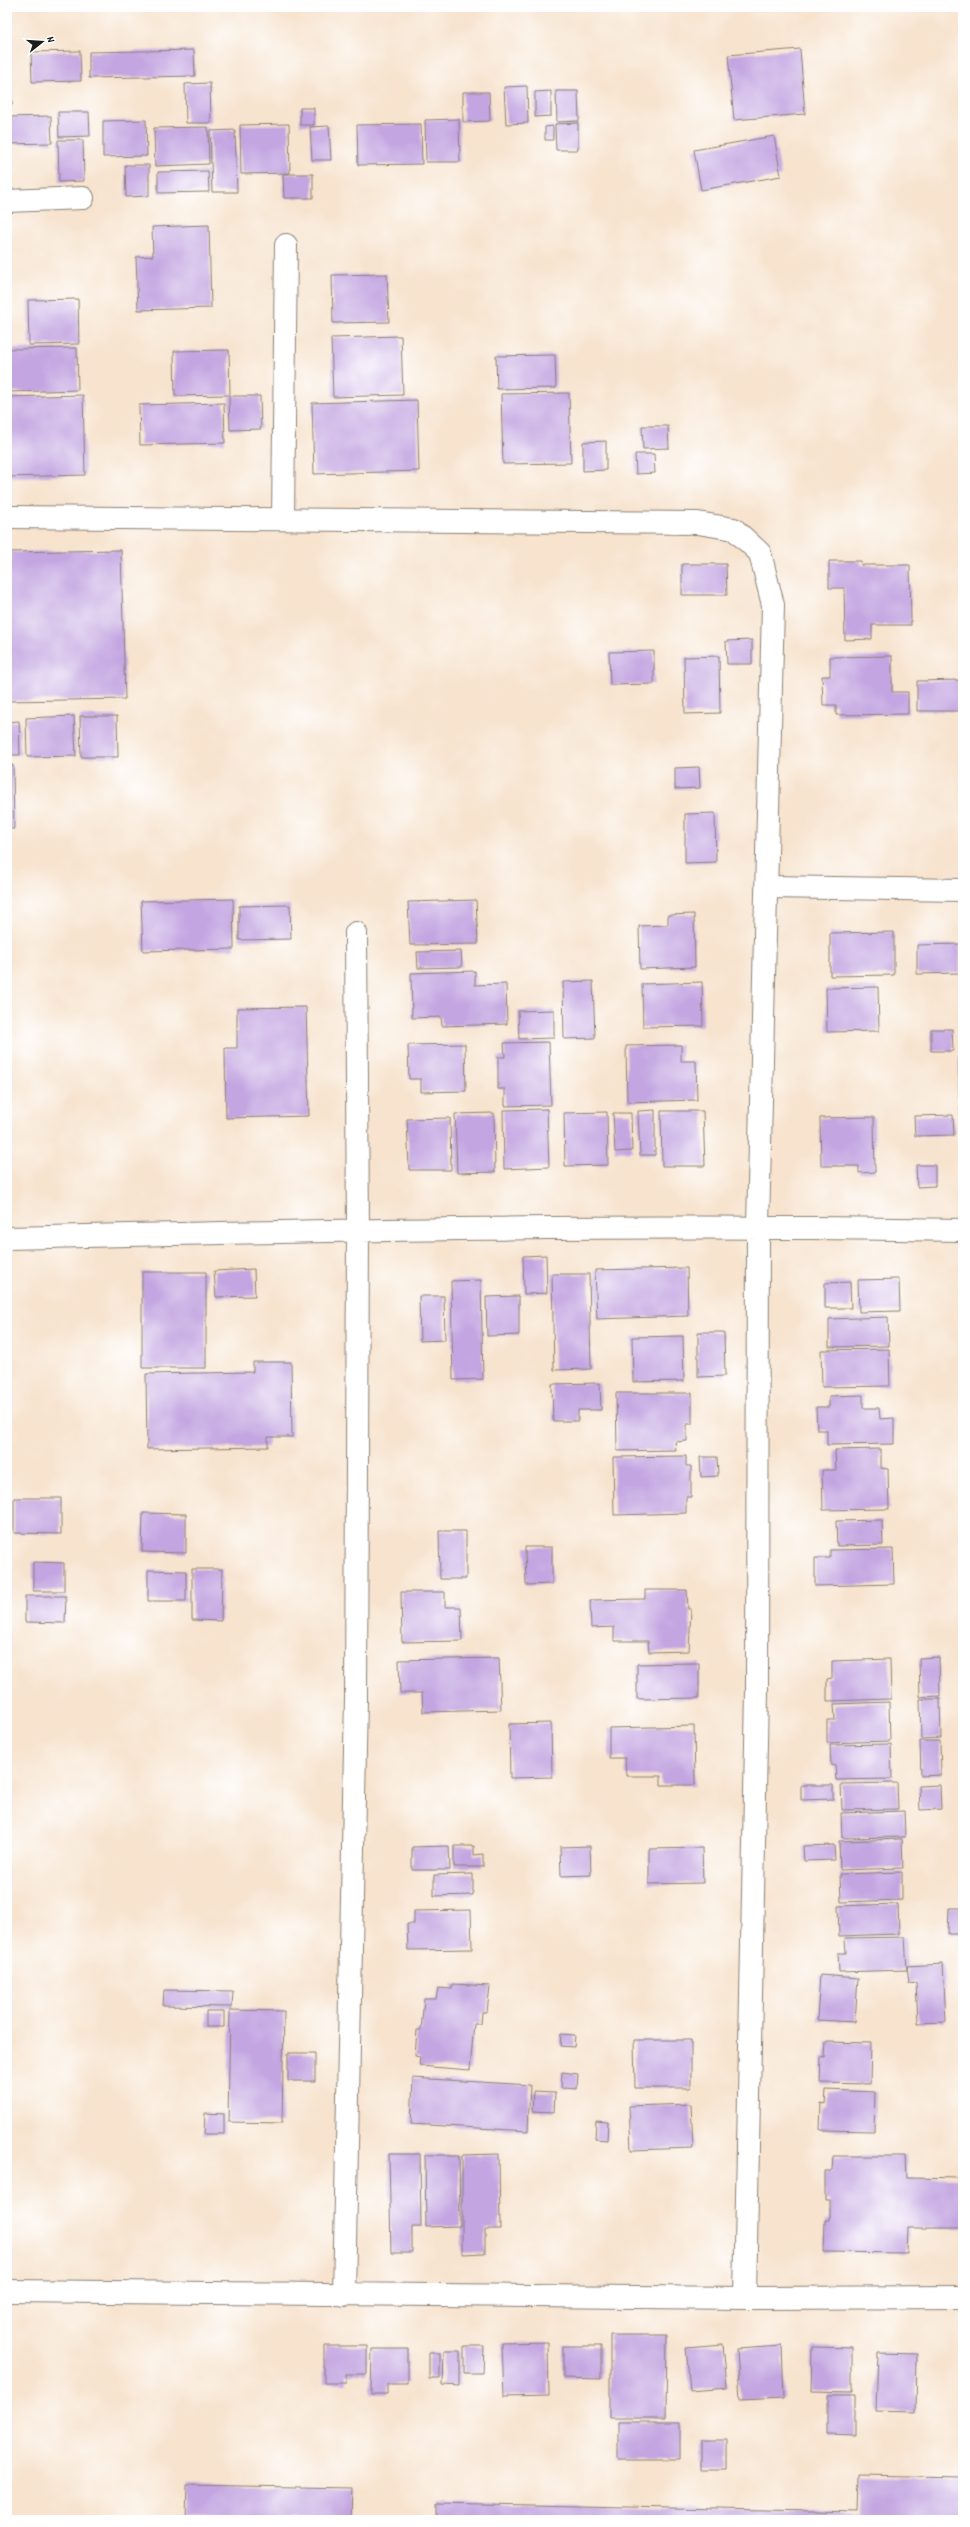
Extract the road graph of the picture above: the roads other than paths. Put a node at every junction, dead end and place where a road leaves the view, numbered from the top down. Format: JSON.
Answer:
{"nodes":[{"id":1,"x":83,"y":198,"type":"dead end"},
{"id":2,"x":7,"y":201,"type":"edge"},
{"id":3,"x":286,"y":245,"type":"dead end"},
{"id":4,"x":7,"y":517,"type":"edge"},
{"id":5,"x":283,"y":519,"type":"junction"},
{"id":6,"x":768,"y":887,"type":"junction"},
{"id":7,"x":963,"y":890,"type":"edge"},
{"id":8,"x":356,"y":933,"type":"dead end"},
{"id":9,"x":758,"y":1226,"type":"junction"},
{"id":10,"x":358,"y":1230,"type":"junction"},
{"id":11,"x":963,"y":1230,"type":"edge"},
{"id":12,"x":7,"y":1238,"type":"edge"},
{"id":13,"x":7,"y":2291,"type":"edge"},
{"id":14,"x":344,"y":2295,"type":"junction"},
{"id":15,"x":963,"y":2297,"type":"edge"},
{"id":16,"x":745,"y":2298,"type":"junction"}],
"edges":[{"from":1,"to":2,"type":"street"},
{"from":3,"to":5,"type":"street"},
{"from":4,"to":5,"type":"street"},
{"from":5,"to":6,"type":"street"},
{"from":6,"to":7,"type":"street"},
{"from":6,"to":9,"type":"street"},
{"from":8,"to":10,"type":"street"},
{"from":9,"to":10,"type":"street"},
{"from":9,"to":11,"type":"street"},
{"from":9,"to":16,"type":"street"},
{"from":10,"to":12,"type":"street"},
{"from":10,"to":14,"type":"street"},
{"from":13,"to":14,"type":"street"},
{"from":14,"to":16,"type":"street"},
{"from":15,"to":16,"type":"street"}]}
